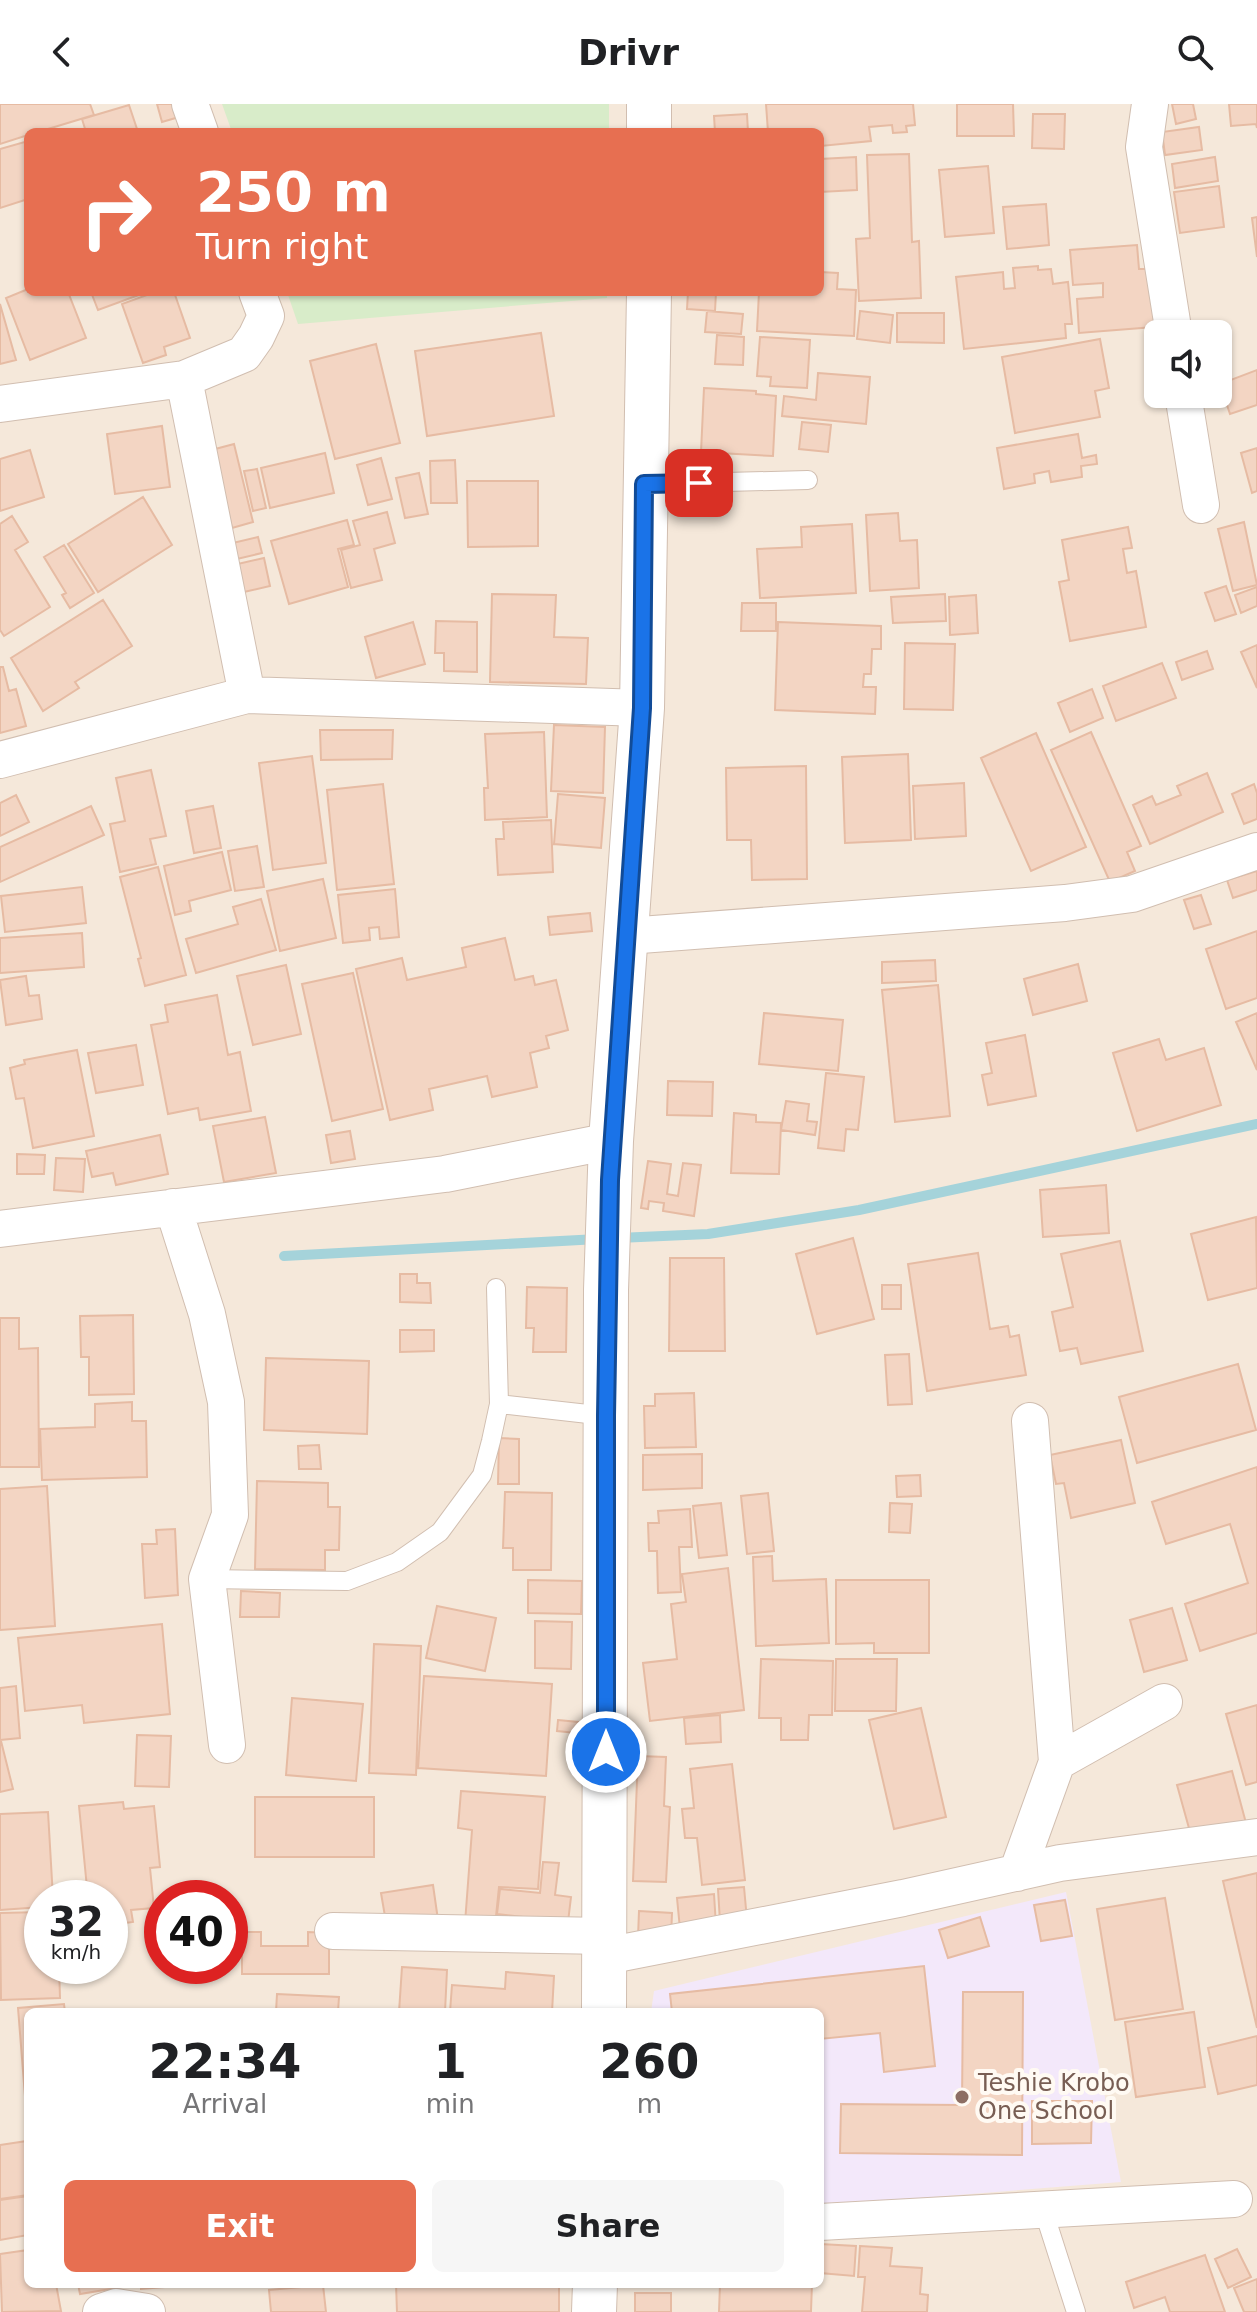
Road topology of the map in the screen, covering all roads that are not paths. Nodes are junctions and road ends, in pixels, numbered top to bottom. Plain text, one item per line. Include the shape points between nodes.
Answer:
1 (190, 104) edge
2 (649, 104) edge
3 (1150, 104) edge
4 (199, 128) edge
5 (649, 128) edge
6 (258, 296) edge
7 (649, 296) edge
8 (1172, 320) edge
9 (184, 379) junction
10 (0, 404) edge
11 (1185, 408) edge
12 (808, 480) dead end
13 (644, 484) junction
14 (1201, 505) dead end
15 (247, 695) junction
16 (642, 708) junction
17 (0, 760) edge
18 (1257, 851) edge
19 (627, 936) junction
20 (610, 1161) junction
21 (173, 1207) junction
22 (0, 1229) edge
23 (496, 1288) dead end
24 (499, 1404) junction
25 (606, 1416) junction
26 (1030, 1421) dead end
27 (207, 1579) junction
28 (1164, 1702) dead end
29 (227, 1745) dead end
30 (1057, 1762) junction
31 (1257, 1837) edge
32 (1017, 1873) junction
33 (333, 1931) dead end
34 (606, 1946) junction
35 (604, 2008) edge
36 (1234, 2199) dead end
37 (1043, 2209) junction
38 (824, 2222) edge
39 (595, 2288) edge
40 (101, 2312) edge
41 (147, 2312) edge
42 (594, 2312) edge
43 (1076, 2312) edge

1 - 4 street
2 - 5 street
3 - 8 street via 1144,147
6 - 9 street via 266,316 244,354
7 - 13 street
9 - 10 street
9 - 15 street
11 - 14 street
12 - 13 lane
13 - 16 street
15 - 16 street
15 - 17 street
16 - 19 street
18 - 19 street via 1132,894
19 - 20 street
20 - 21 street via 445,1174
20 - 25 street
21 - 22 street
21 - 27 street via 207,1314 226,1402 230,1515
23 - 24 lane
24 - 25 lane
24 - 27 lane via 482,1475 440,1532 397,1562 347,1581
25 - 34 street
26 - 30 street
27 - 29 street
28 - 30 street
30 - 32 street
31 - 32 street
32 - 34 street
33 - 34 street
34 - 35 street
36 - 37 street
37 - 38 street
37 - 43 lane
39 - 42 street
40 - 41 street via 116,2307

